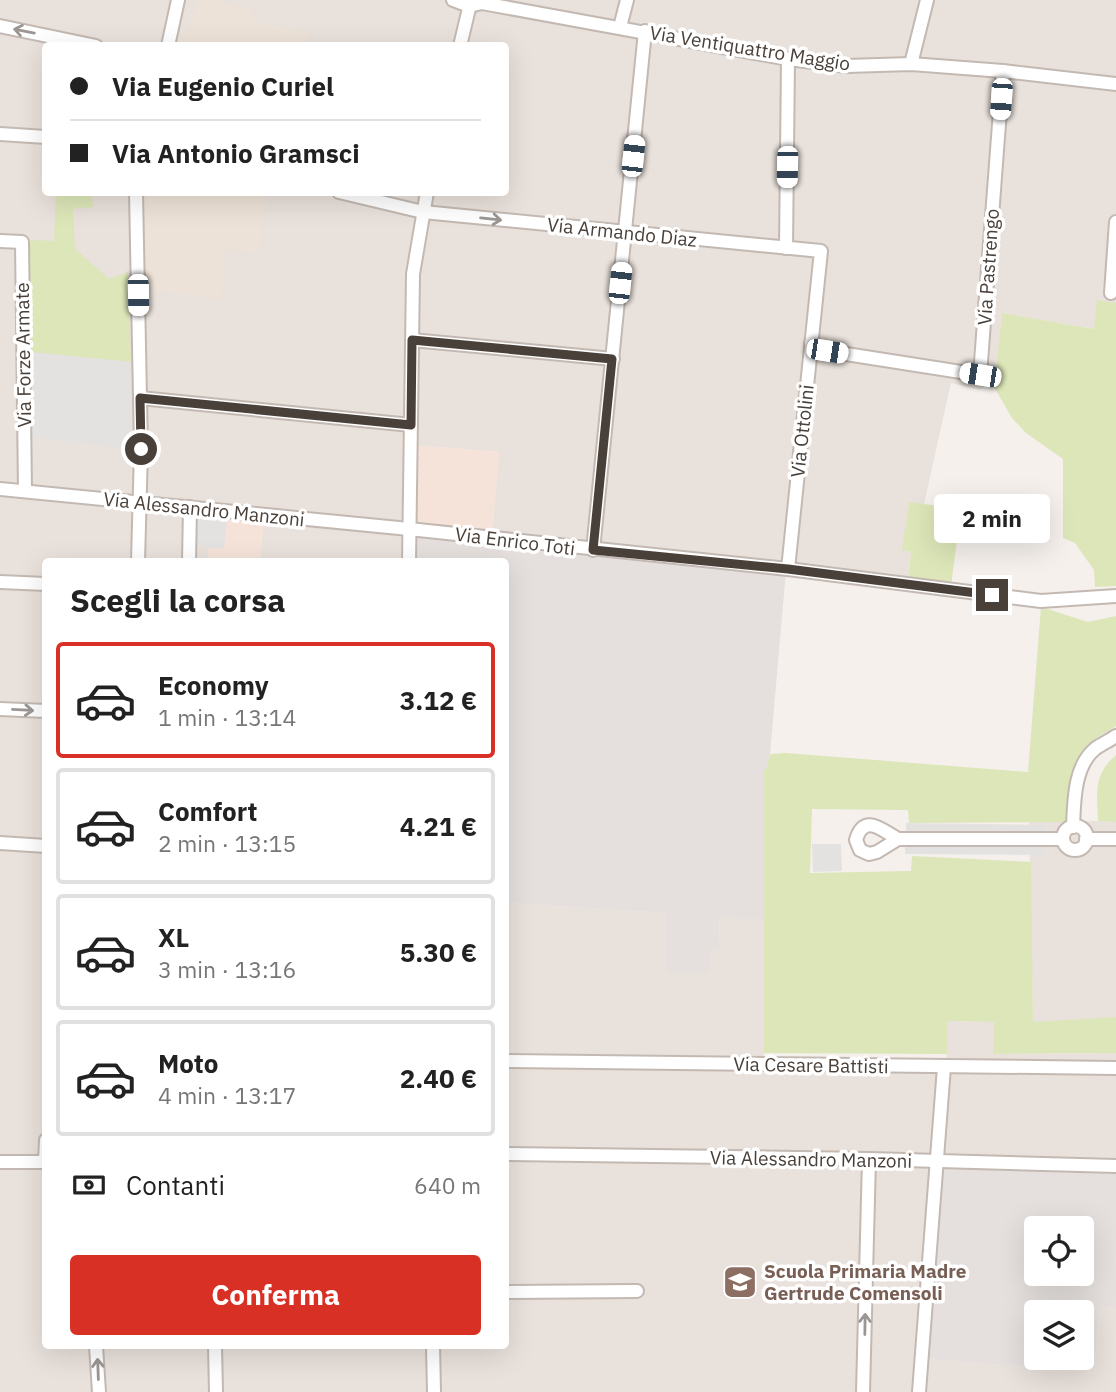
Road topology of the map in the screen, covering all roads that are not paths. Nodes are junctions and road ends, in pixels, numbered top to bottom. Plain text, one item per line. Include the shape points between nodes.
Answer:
1 (178, 0) edge
2 (453, 0) edge
3 (627, 0) edge
4 (927, 0) edge
5 (470, 3) edge
6 (0, 26) edge
7 (621, 27) junction
8 (645, 31) junction
9 (77, 42) edge
10 (169, 42) edge
11 (461, 42) edge
12 (788, 59) junction
13 (911, 64) junction
14 (1003, 71) junction
15 (1116, 84) edge
16 (0, 134) edge
17 (42, 137) edge
18 (136, 196) edge
19 (356, 196) edge
20 (427, 196) edge
21 (423, 212) junction
22 (1116, 222) edge
23 (625, 232) junction
24 (0, 241) edge
25 (786, 248) junction
26 (821, 251) joint
27 (1111, 293) dead end
28 (412, 340) junction
29 (811, 343) junction
30 (612, 359) junction
31 (140, 398) junction
32 (411, 425) junction
33 (0, 489) edge
34 (25, 491) junction
35 (140, 502) junction
36 (190, 507) junction
37 (409, 528) junction
38 (593, 550) junction
39 (138, 558) edge
40 (189, 558) edge
41 (409, 558) edge
42 (788, 569) junction
43 (0, 582) edge
44 (42, 584) edge
45 (1116, 596) edge
46 (0, 709) edge
47 (42, 711) edge
48 (1116, 736) edge
49 (1073, 827) junction
50 (898, 839) dead end
51 (1063, 839) junction
52 (1086, 839) junction
53 (1116, 839) edge
54 (0, 844) edge
55 (42, 846) edge
56 (509, 1060) edge
57 (944, 1067) junction
58 (1116, 1068) edge
59 (509, 1154) edge
60 (869, 1159) junction
61 (0, 1161) edge
62 (936, 1161) junction
63 (42, 1162) edge
64 (1116, 1167) edge
65 (637, 1291) dead end
66 (509, 1292) edge
67 (96, 1349) edge
68 (215, 1349) edge
69 (433, 1349) edge
70 (99, 1392) edge
71 (216, 1392) edge
72 (434, 1392) edge
73 (863, 1392) edge
74 (919, 1392) edge

1 - 10 street
2 - 5 street, Via Ventiquattro Maggio
3 - 7 street
4 - 13 street
5 - 7 street, Via Ventiquattro Maggio
5 - 11 street
9 -> 6 street
7 - 8 street, Via Ventiquattro Maggio
8 - 12 street, Via Ventiquattro Maggio
8 - 23 street
12 - 13 street, Via Ventiquattro Maggio via 847,66
12 - 25 street
13 - 14 street, Via Ventiquattro Maggio
14 - 15 street, Via Ventiquattro Maggio
14 - 29 street, Via Pastrengo via 980,375 827,351
16 - 17 street
18 - 31 street
19 - 21 street, Via Armando Diaz
20 - 21 street
21 -> 23 street, Via Armando Diaz
21 - 28 street via 414,274
22 - 27 street
23 - 25 street, Via Armando Diaz
23 - 30 street
24 - 34 street, Via Forze Armate via 22,242
25 - 26 street, Via Armando Diaz
26 - 29 street, Via Ottolini
28 - 30 street
28 - 32 street
29 - 42 street, Via Ottolini
30 - 38 street
31 - 32 street
31 - 35 street
32 - 37 street
33 - 34 street, Via Alessandro Manzoni
34 - 35 street, Via Alessandro Manzoni
35 - 36 street, Via Alessandro Manzoni
35 - 39 street
36 - 37 street, Via Alessandro Manzoni
36 - 40 street
37 - 38 street, Via Enrico Toti
37 - 41 street
38 - 42 street, Via Enrico Toti
42 - 45 street, Via Enrico Toti via 1041,601
43 - 44 street
46 -> 47 street
48 - 49 street via 1086,760 1075,789
49 - 51 street
49 - 52 street via 1084,832
50 - 51 street
51 - 52 street via 1074,850 1081,849
52 - 53 street
54 - 55 street
56 - 57 street, Via Cesare Battisti
57 - 58 street, Via Cesare Battisti
57 - 62 street
59 - 60 street, Via Alessandro Manzoni
60 - 62 street, Via Alessandro Manzoni
73 -> 60 street
61 - 63 street
62 - 64 street, Via Alessandro Manzoni
62 - 74 street
65 - 66 street
70 -> 67 street
68 - 71 street
69 - 72 street

